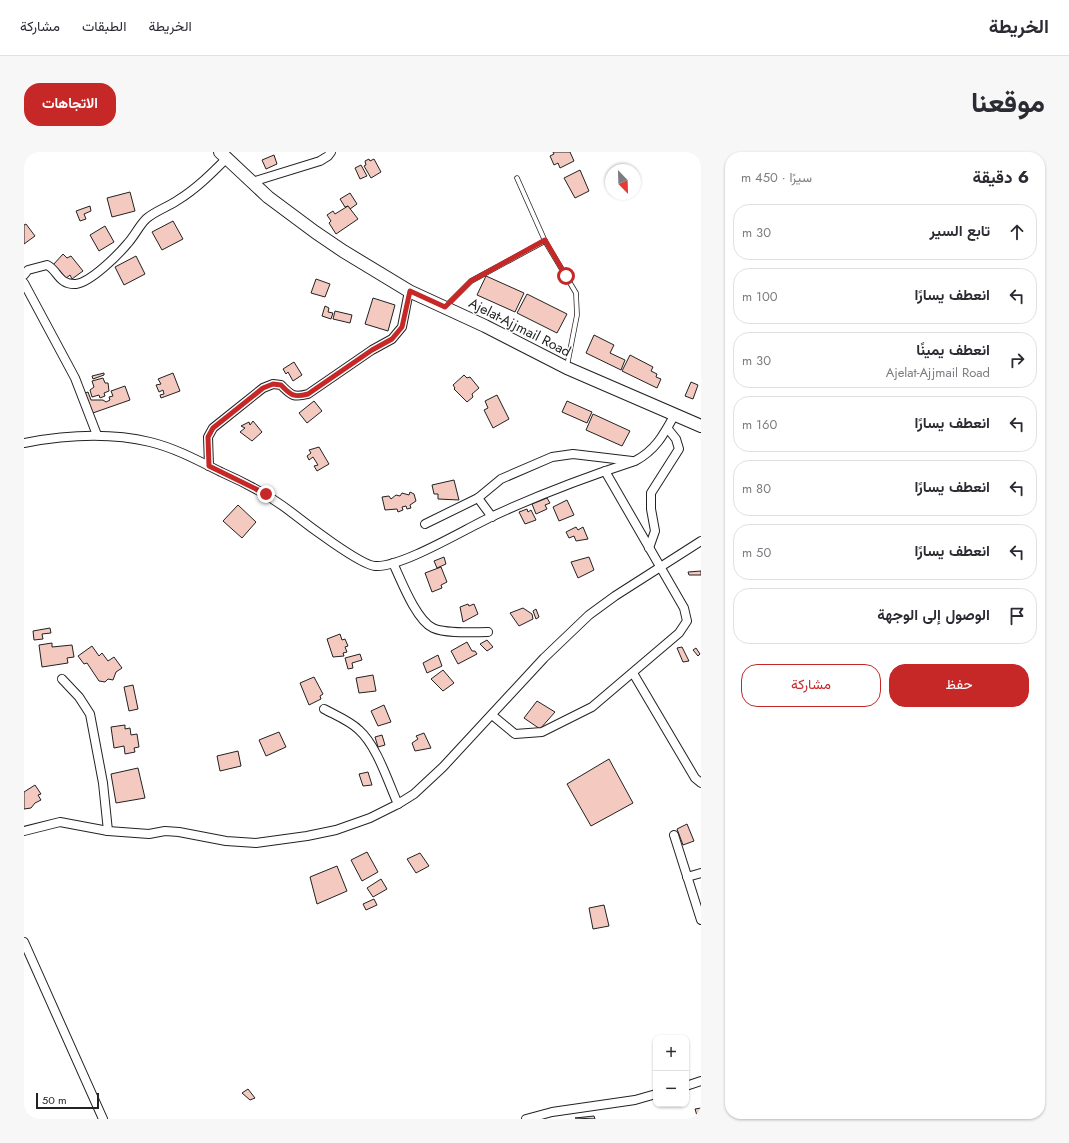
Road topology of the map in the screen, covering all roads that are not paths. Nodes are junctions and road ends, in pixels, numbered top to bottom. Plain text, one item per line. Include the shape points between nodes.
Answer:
1 (331, 152) edge
2 (223, 155) edge
3 (517, 178) dead end
4 (252, 182) junction
5 (545, 240) junction
6 (24, 275) edge
7 (24, 283) edge
8 (410, 291) junction
9 (445, 307) junction
10 (567, 368) junction
11 (675, 414) junction
12 (701, 426) edge
13 (668, 428) junction
14 (97, 435) junction
15 (24, 443) edge
16 (635, 461) junction
17 (209, 466) junction
18 (605, 471) junction
19 (478, 498) junction
20 (492, 517) junction
21 (425, 524) dead end
22 (701, 542) edge
23 (649, 548) junction
24 (393, 563) junction
25 (660, 567) junction
26 (488, 632) dead end
27 (633, 673) junction
28 (62, 679) dead end
29 (324, 709) dead end
30 (492, 715) junction
31 (701, 783) edge
32 (398, 804) junction
33 (24, 831) edge
34 (108, 832) junction
35 (674, 835) dead end
36 (701, 873) edge
37 (687, 877) junction
38 (701, 920) edge
39 (24, 942) edge
40 (701, 1081) edge
41 (689, 1085) edge
42 (653, 1095) edge
43 (102, 1119) edge
44 (526, 1119) edge

1 - 4 street via 320,161
2 - 4 main road, Ajelat-Ajjmail Road
2 - 6 street via 204,181 179,200 148,217 118,254 82,282 67,283 46,265 28,270
3 - 5 lane
4 - 8 main road, Ajelat-Ajjmail Road via 268,197 343,252
5 - 9 lane via 471,281
5 - 10 lane via 576,293 577,315
7 - 14 street via 75,378
8 - 9 main road, Ajelat-Ajjmail Road
8 - 17 street via 402,327 392,339 308,394 297,397 281,385 273,384 263,388 213,428 208,437
9 - 10 main road, Ajelat-Ajjmail Road
10 - 11 main road, Ajelat-Ajjmail Road
11 - 12 main road, Ajelat-Ajjmail Road
11 - 13 street
13 - 16 street via 652,450
13 - 23 street via 679,449 651,493 655,532
14 - 15 street
14 - 17 street via 152,442
16 - 18 street
16 - 19 street via 573,454 552,457 501,479
17 - 24 street via 266,494 316,531 369,565
18 - 20 street
18 - 23 street
19 - 20 street
19 - 21 street
20 - 24 street
22 - 25 street
23 - 25 street
24 - 26 street via 416,609 433,628 445,631
25 - 27 street via 684,608 687,621 679,633
25 - 30 street via 615,596 568,634
27 - 30 street via 592,707 542,732 515,734
27 - 31 street via 695,778
28 - 34 street via 79,697 90,714 103,783
29 - 32 street via 365,736
30 - 32 street via 443,767 414,794
32 - 34 street via 370,818 336,830 256,843 226,841 179,832
33 - 34 street via 60,822
35 - 37 street
36 - 37 street
37 - 38 street
39 - 43 street
40 - 41 street
42 - 44 street via 635,1100 552,1112

